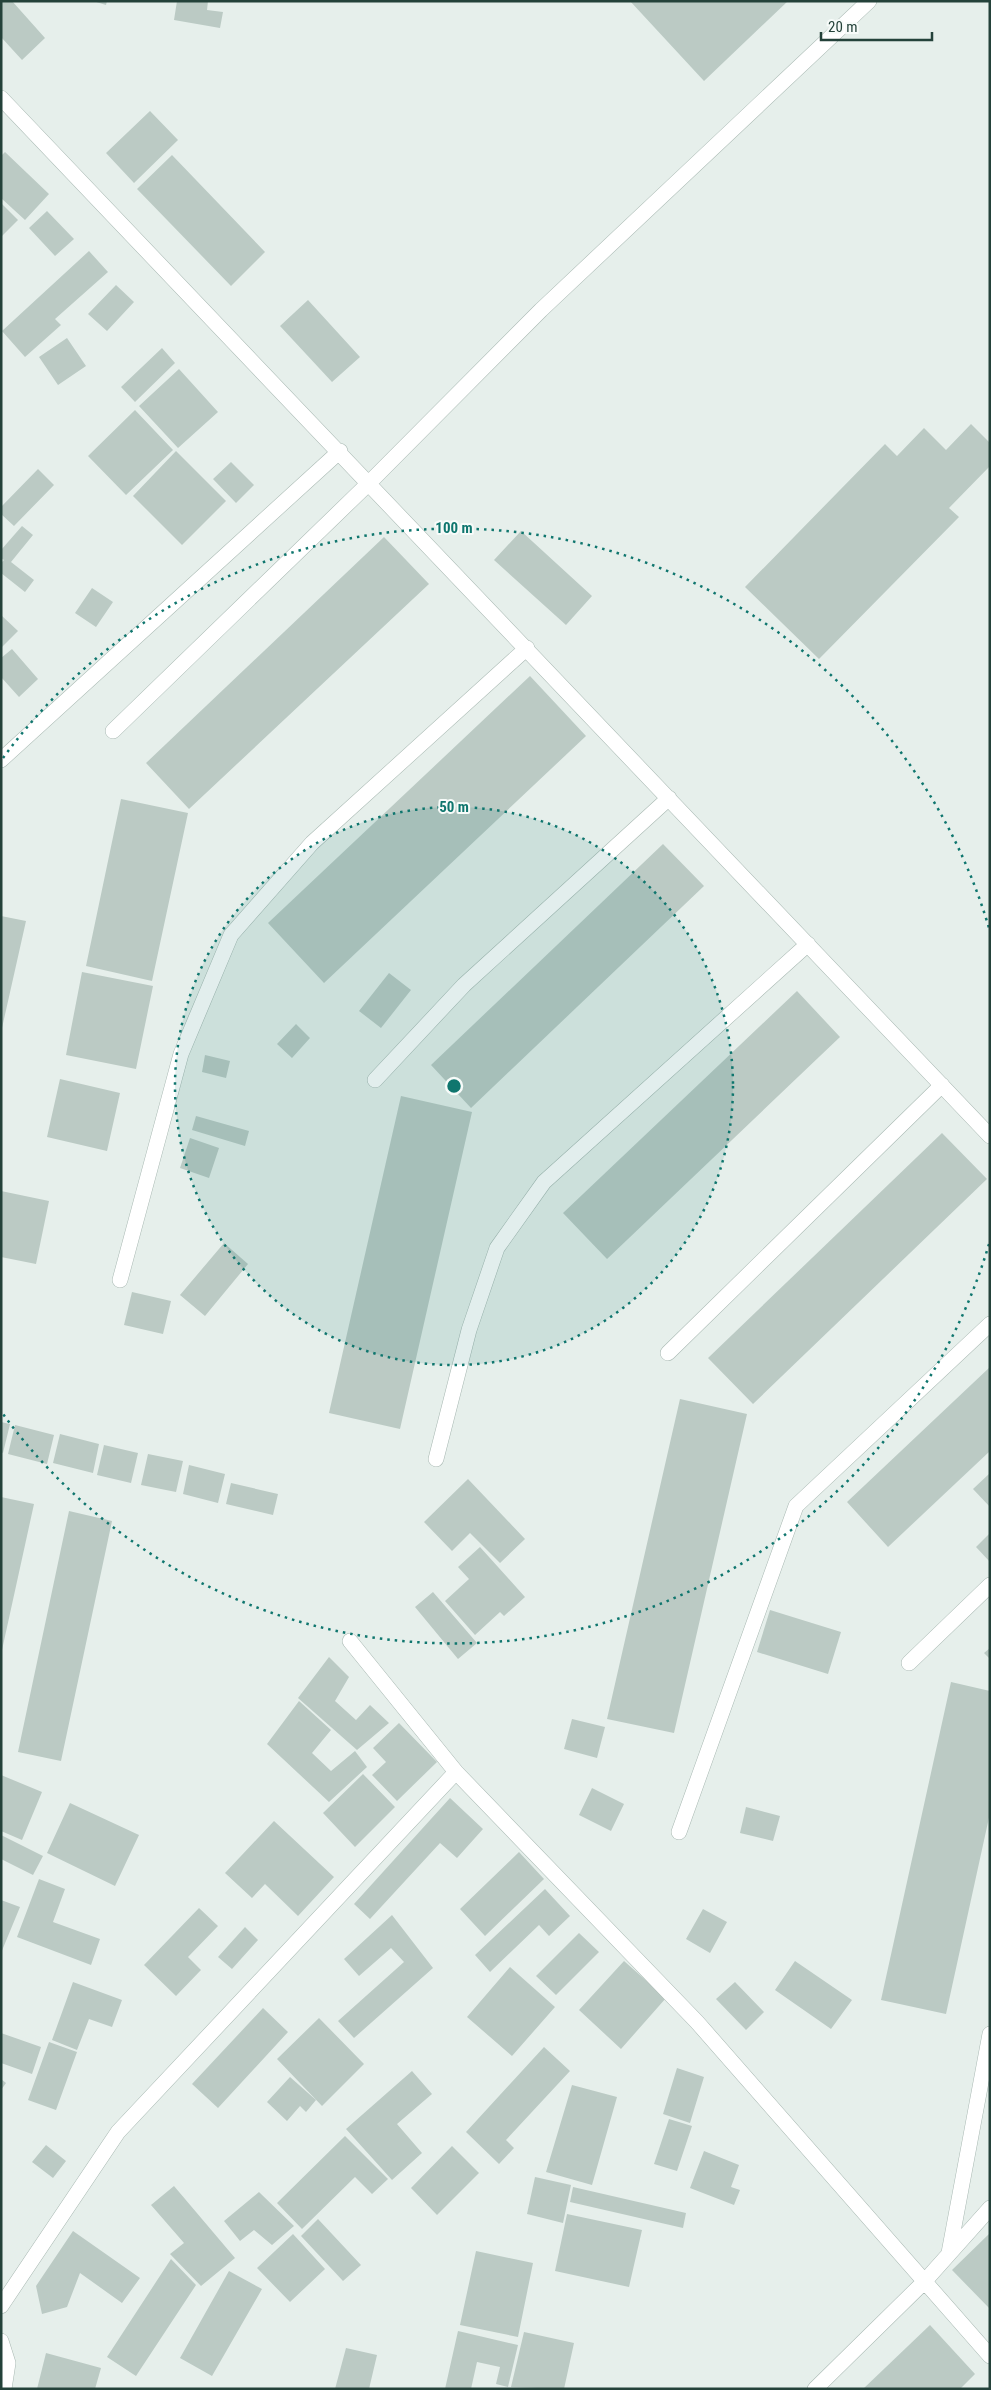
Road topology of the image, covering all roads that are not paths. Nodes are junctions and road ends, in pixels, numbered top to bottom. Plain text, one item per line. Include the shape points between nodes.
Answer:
1 (869, 1) edge
2 (1, 98) edge
3 (340, 451) junction
4 (369, 483) junction
5 (527, 648) junction
6 (113, 731) dead end
7 (1, 760) edge
8 (669, 798) junction
9 (808, 944) junction
10 (375, 1080) dead end
11 (942, 1085) junction
12 (990, 1136) edge
13 (120, 1280) dead end
14 (990, 1324) edge
15 (668, 1352) dead end
16 (436, 1459) dead end
17 (990, 1585) edge
18 (350, 1641) dead end
19 (909, 1663) dead end
20 (456, 1772) junction
21 (679, 1832) dead end
22 (990, 2034) edge
23 (990, 2208) edge
24 (948, 2254) junction
25 (924, 2282) junction
26 (1, 2306) edge
27 (1, 2341) edge
28 (990, 2356) edge
29 (4, 2389) edge
30 (814, 2389) edge

1 - 4 street via 541,310
2 - 3 street
3 - 4 street
3 - 7 street
4 - 5 street
4 - 6 street
5 - 8 street
5 - 13 street via 312,843 231,936 181,1054
8 - 9 street
8 - 10 street via 464,985
9 - 11 street
9 - 16 street via 544,1182 498,1248 469,1330
11 - 12 street
11 - 15 street
14 - 21 street via 796,1506
17 - 19 street
18 - 20 street
20 - 25 street via 697,2022
20 - 26 street via 118,2132
22 - 24 street
23 - 24 street
24 - 25 street
25 - 28 street
25 - 30 street
27 - 29 street via 8,2364

